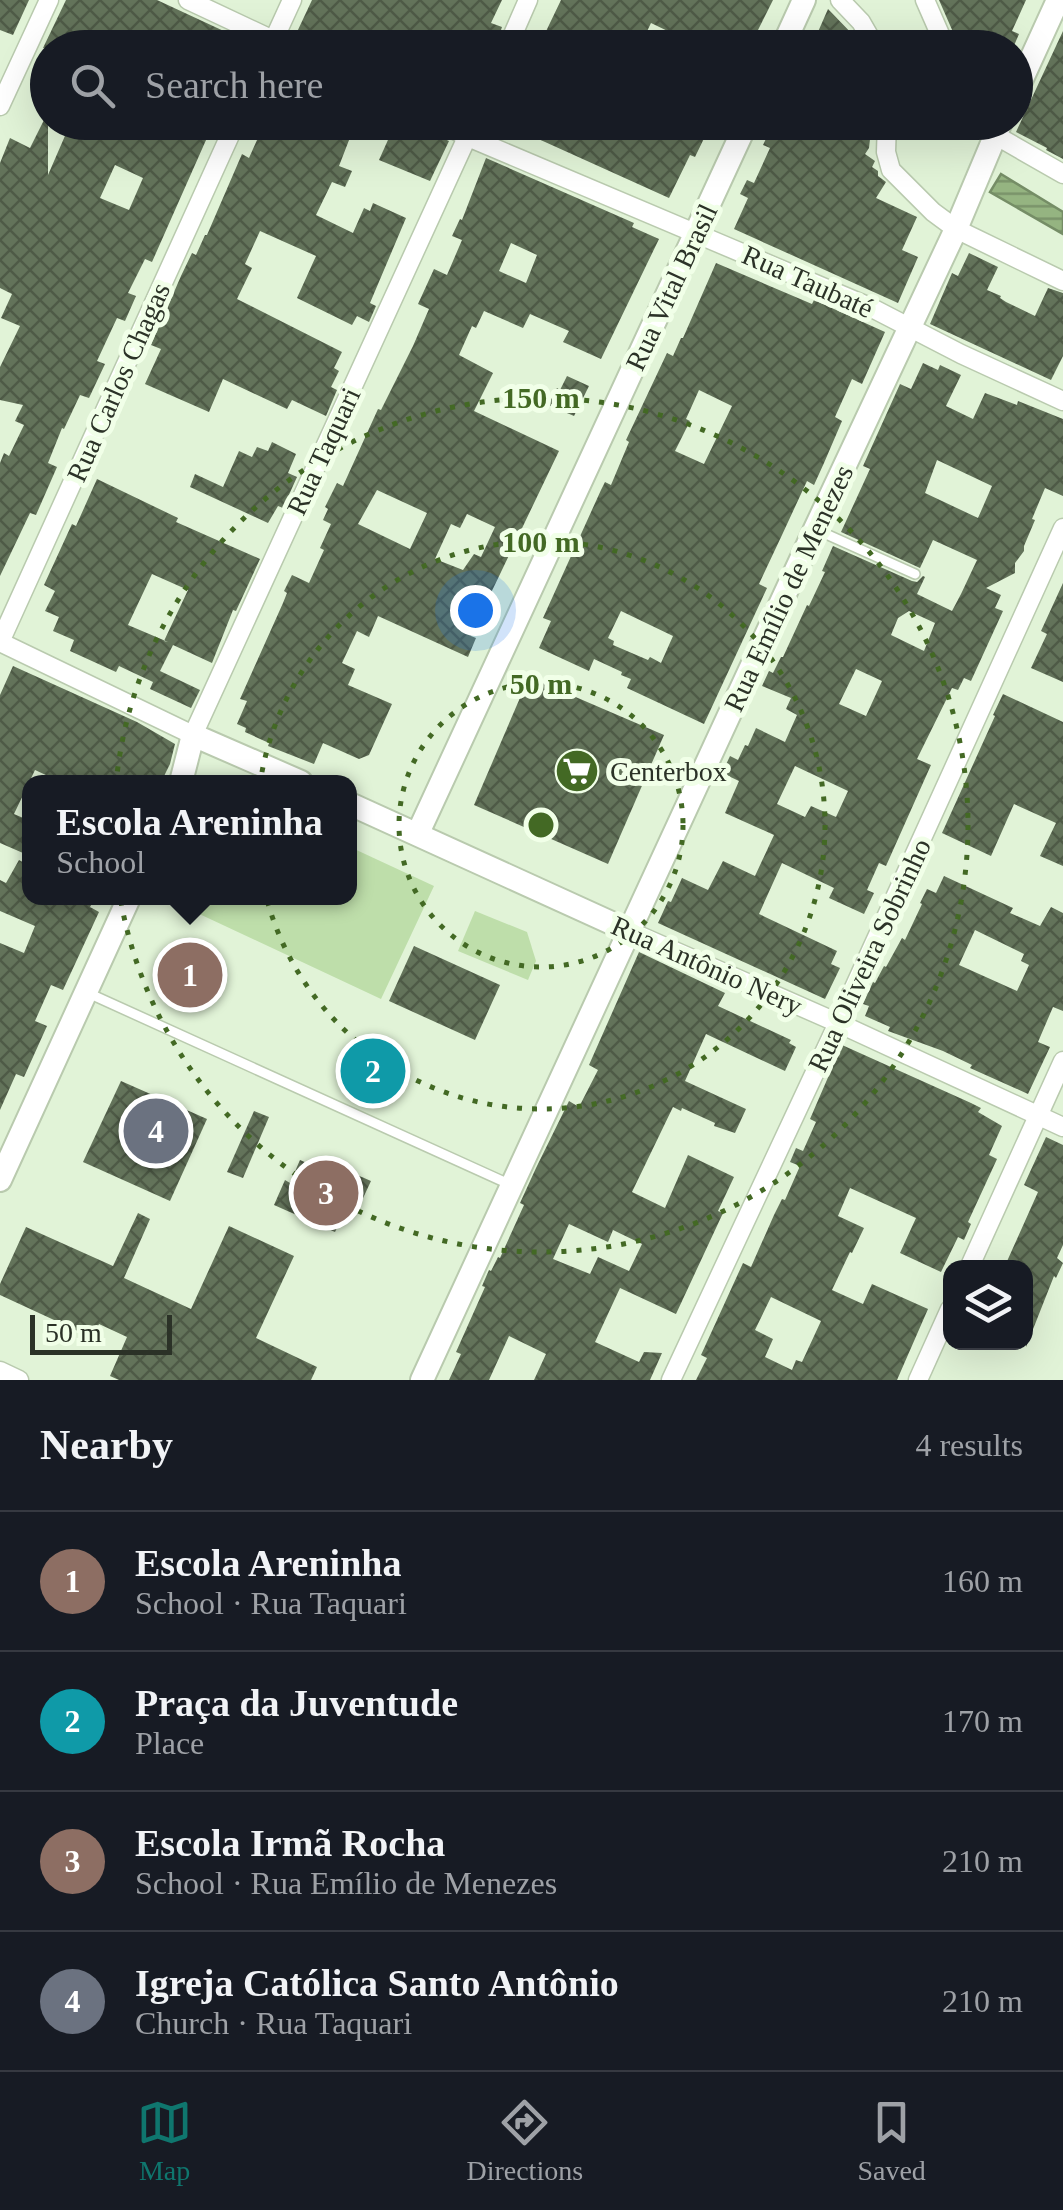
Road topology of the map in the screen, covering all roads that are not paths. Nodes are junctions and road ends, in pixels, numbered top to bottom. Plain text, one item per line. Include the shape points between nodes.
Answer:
1 (49, 0) edge
2 (188, 0) edge
3 (292, 0) edge
4 (528, 0) edge
5 (804, 0) edge
6 (840, 0) edge
7 (924, 0) edge
8 (1058, 0) edge
9 (35, 30) edge
10 (248, 30) edge
11 (283, 30) edge
12 (515, 30) edge
13 (790, 30) edge
14 (866, 30) edge
15 (938, 30) edge
16 (30, 41) edge
17 (1033, 55) edge
18 (0, 106) edge
19 (228, 140) edge
20 (466, 140) edge
21 (493, 140) edge
22 (739, 140) edge
23 (886, 140) edge
24 (989, 140) edge
25 (1013, 140) edge
26 (1063, 174) edge
27 (956, 229) junction
28 (696, 232) junction
29 (1063, 281) edge
30 (909, 328) junction
31 (1063, 401) edge
32 (1063, 528) edge
33 (814, 529) junction
34 (915, 574) dead end
35 (0, 642) edge
36 (193, 735) junction
37 (183, 775) edge
38 (286, 775) edge
39 (357, 807) edge
40 (418, 833) junction
41 (126, 905) edge
42 (629, 931) junction
43 (86, 992) junction
44 (838, 1023) junction
45 (1063, 1062) edge
46 (1038, 1116) junction
47 (1063, 1127) edge
48 (0, 1180) edge
49 (512, 1185) junction
50 (973, 1260) edge
51 (943, 1325) edge
52 (0, 1372) edge
53 (19, 1380) edge
54 (422, 1380) edge
55 (672, 1380) edge
56 (918, 1380) edge

1 - 9 street
2 - 10 street
3 - 11 street
4 - 12 street
5 - 13 street
6 - 14 street
7 - 15 street
8 - 17 street
16 - 18 street
19 - 35 street, Rua Carlos Chagas
20 - 36 street, Rua Taquari
21 - 28 street, Rua Taubaté
22 - 28 street, Rua Vital Brasil
23 - 27 street via 891,170
24 - 27 street, Rua Emílio de Menezes
25 - 26 street
27 - 29 street
27 - 30 street, Rua Emílio de Menezes
28 - 30 street, Rua Taubaté
28 - 40 street, Rua Vital Brasil
30 - 31 street, Rua Taubaté
30 - 33 street, Rua Emílio de Menezes
32 - 44 street, Rua Oliveira Sobrinho
33 - 34 lane
33 - 42 street, Rua Emílio de Menezes
35 - 36 street
36 - 37 street, Rua Taquari
36 - 38 street
39 - 40 street, Rua Antônio Nery
40 - 42 street, Rua Antônio Nery
41 - 43 street
42 - 44 street, Rua Antônio Nery
42 - 49 street, Rua Emílio de Menezes
43 - 48 street
43 - 49 lane
44 - 46 street, Rua Antônio Nery
44 - 55 street, Rua Oliveira Sobrinho
45 - 46 street
46 - 47 street, Rua Antônio Nery
46 - 50 street
49 - 54 street, Rua Emílio de Menezes
51 - 56 street
52 - 53 street

